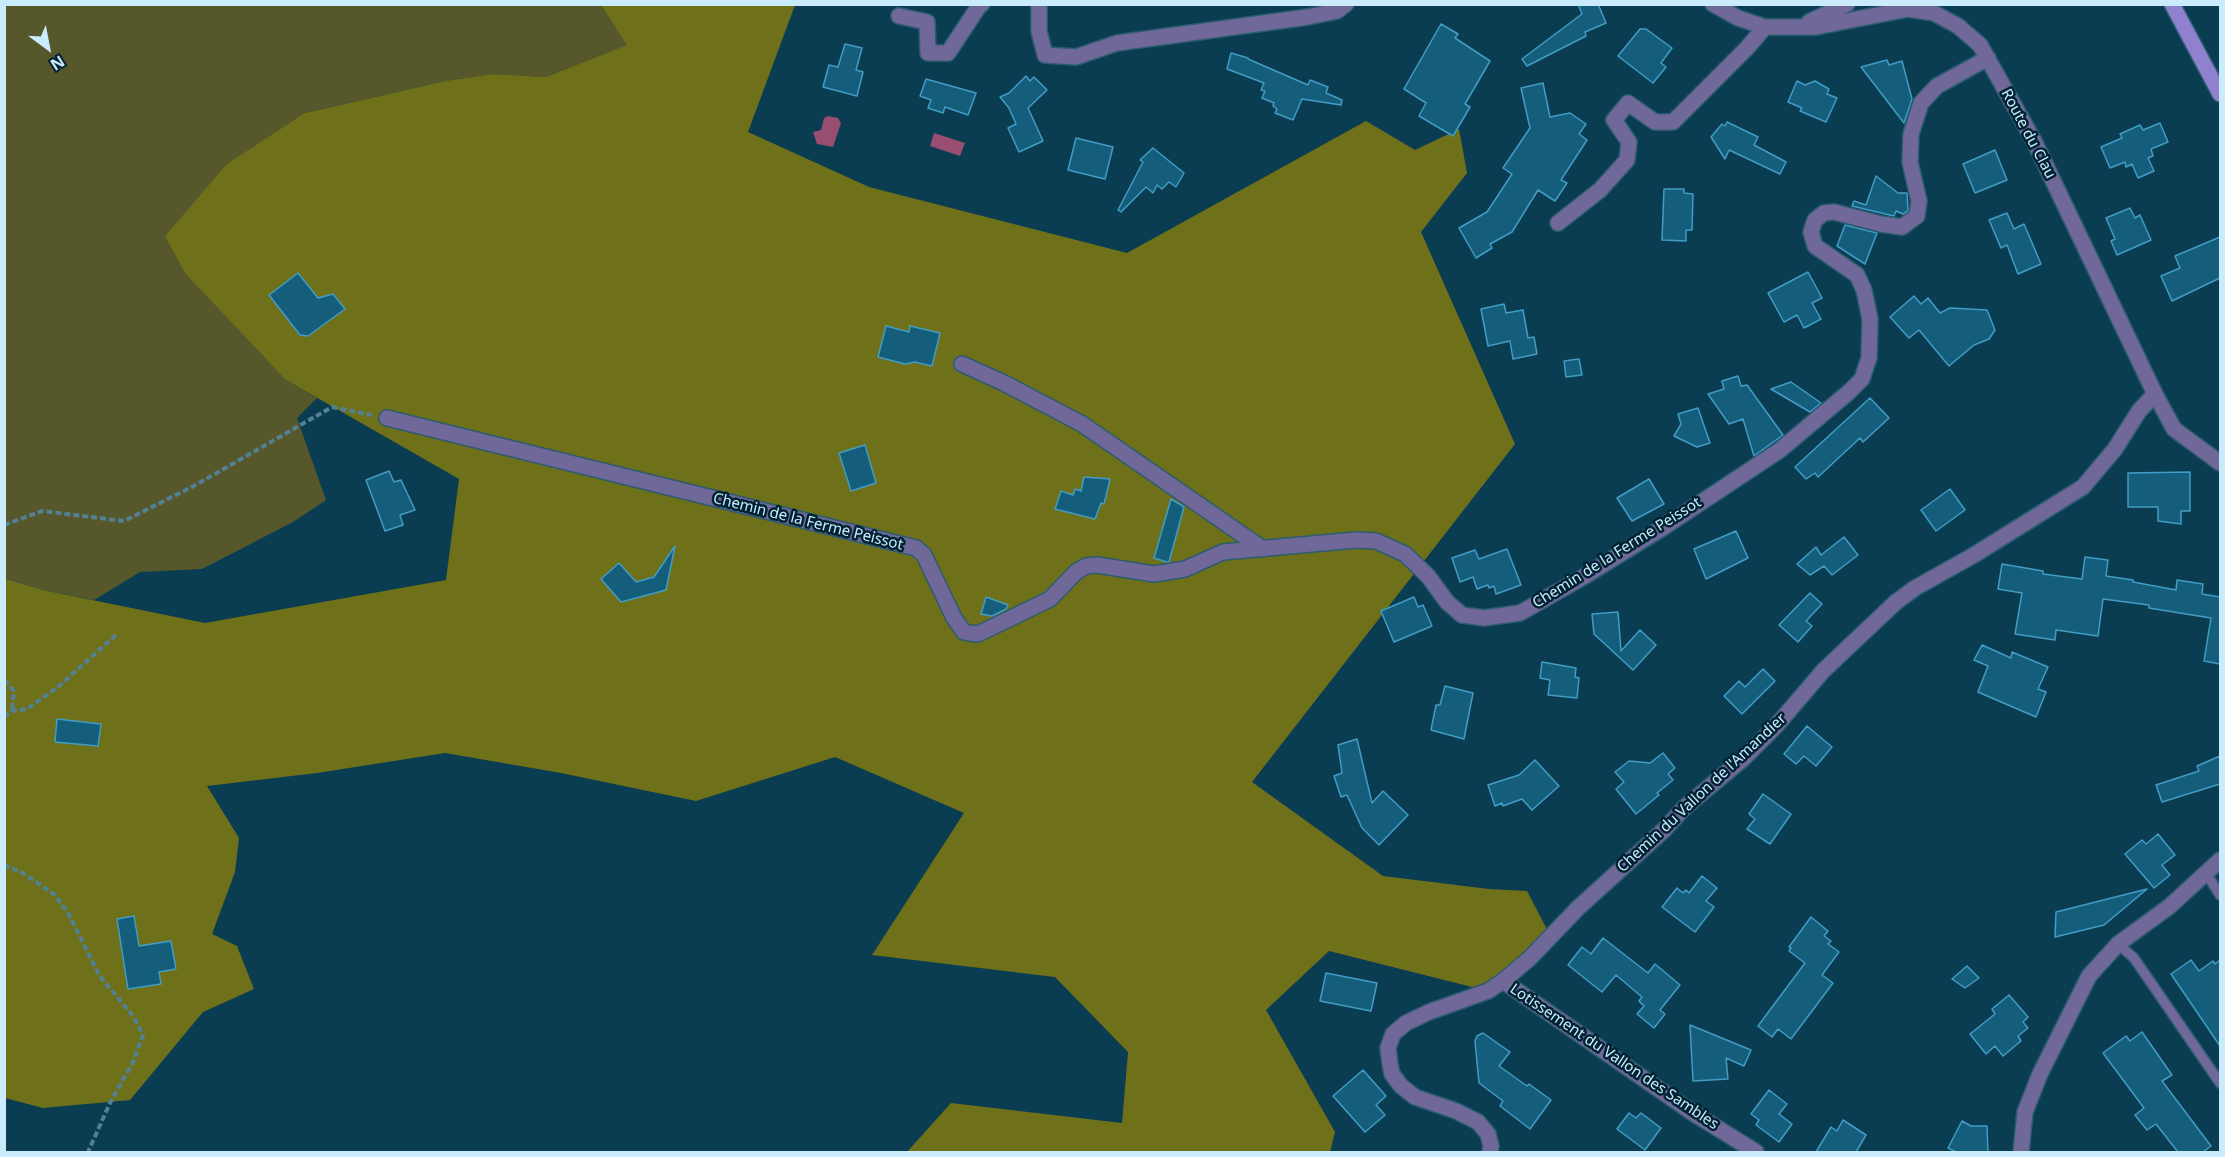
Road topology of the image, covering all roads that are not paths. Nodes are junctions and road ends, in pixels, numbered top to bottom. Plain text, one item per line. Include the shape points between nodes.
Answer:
1 (982, 4) edge
2 (1039, 4) edge
3 (1346, 4) edge
4 (1713, 4) edge
5 (1847, 4) edge
6 (2172, 4) edge
7 (899, 16) dead end
8 (1798, 26) junction
9 (1765, 27) junction
10 (1988, 58) junction
11 (2220, 94) edge
12 (1558, 223) dead end
13 (962, 364) dead end
14 (2155, 393) junction
15 (387, 418) road end
16 (2220, 463) edge
17 (1263, 549) junction
18 (2220, 860) edge
19 (2206, 873) junction
20 (2220, 895) edge
21 (2118, 944) junction
22 (1503, 981) junction
23 (2220, 1083) edge
24 (1494, 1150) edge
25 (1756, 1152) edge
26 (2021, 1152) edge

1 - 7 street via 948,53 928,53 927,22
2 - 3 street via 1045,55 1076,57 1117,43 1308,17 1337,11
4 - 9 street, Route du Clau
5 - 8 street
6 - 11 main road
8 - 9 street, Route du Clau
8 - 10 street, Route du Clau via 1816,27 1908,9 1934,13 1959,26
9 - 12 street via 1673,122 1655,122 1628,103 1614,120 1629,142 1627,160 1600,190
10 - 14 street, Route du Clau via 2035,144
10 - 17 street, Chemin de la Ferme Peissot via 1937,86 1921,103 1911,134 1911,162 1919,201 1917,216 1902,227 1834,212 1815,220 1811,232 1815,246 1857,275 1864,290 1870,320 1869,358 1862,379 1780,450 1585,576 1520,613 1484,618 1462,615 1405,554 1376,541
13 - 17 street via 1082,424
14 - 16 street, Route du Clau via 2174,429
14 - 22 street, Chemin du Vallon de l'Amandier via 2083,488 1896,602 1823,671 1752,750 1684,808
15 - 17 street, Chemin de la Ferme Peissot via 916,548 924,555 954,618 969,633 978,634 1050,599 1086,566 1154,574 1185,569 1223,552
18 - 19 street
19 - 20 lane
19 - 21 street via 2170,906
21 - 23 lane via 2134,958
21 - 26 street via 2089,976 2040,1074 2025,1112
22 - 24 street, Chemin du Vallon de l'Amandier via 1488,991 1406,1023 1393,1034 1388,1048 1392,1074 1401,1086 1415,1097 1478,1122
22 - 25 street, Lotissement du Vallon des Sambles

